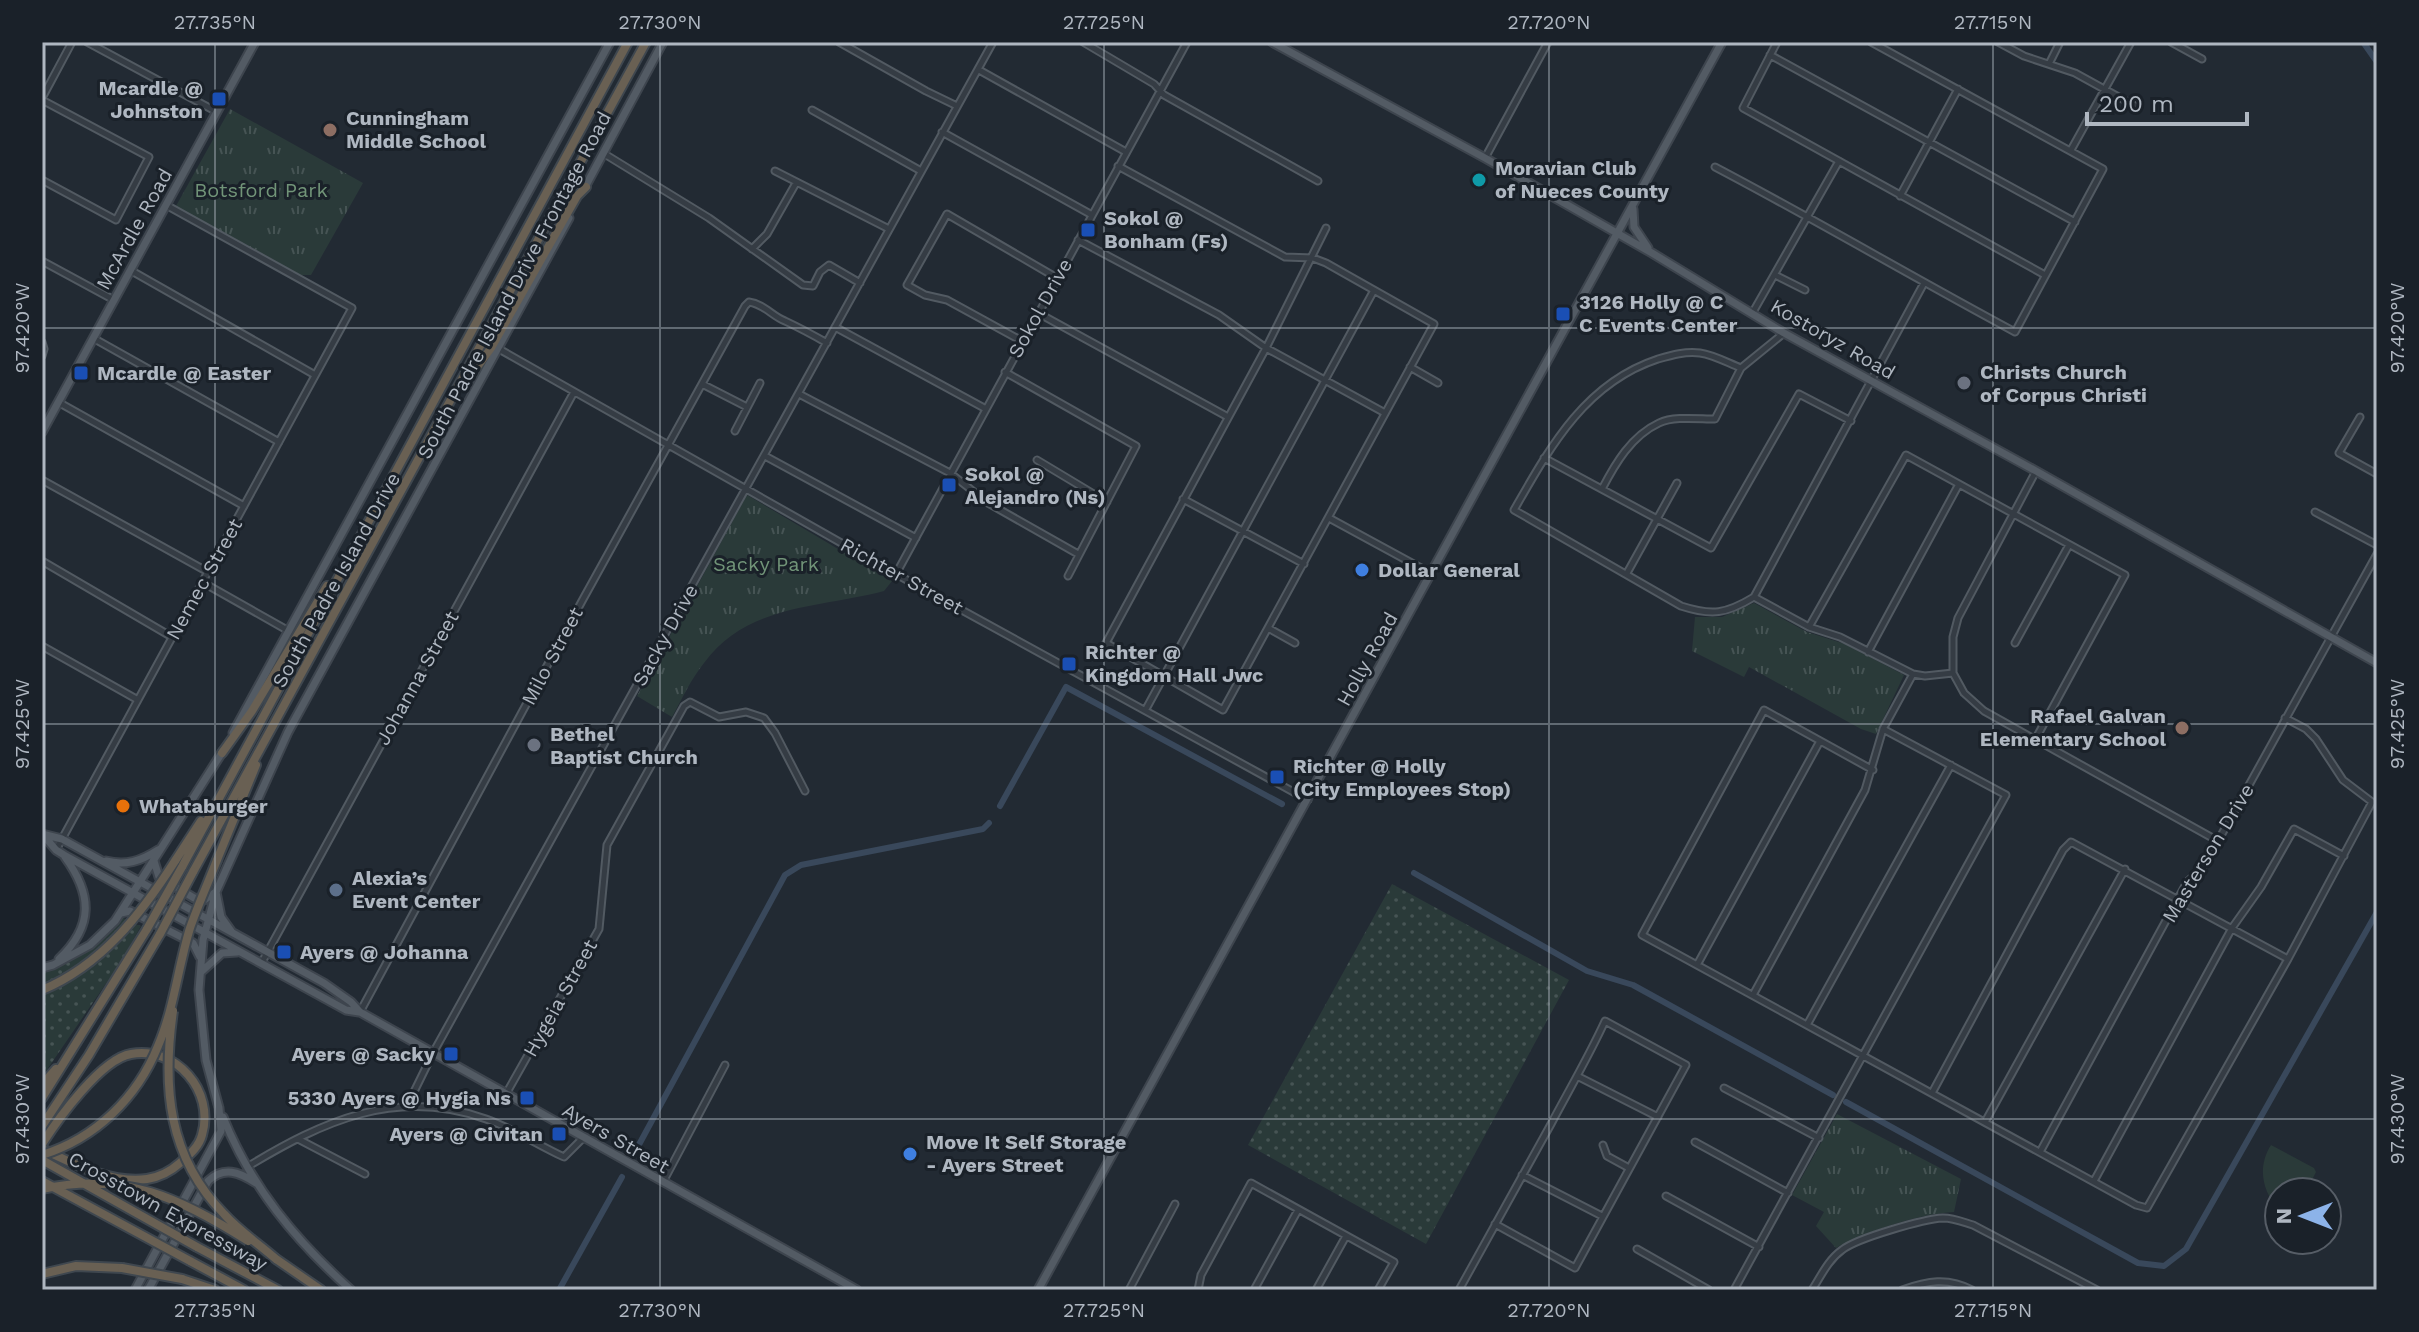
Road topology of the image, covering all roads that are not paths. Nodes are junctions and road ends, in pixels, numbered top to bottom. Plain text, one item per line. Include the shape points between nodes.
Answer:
1 (72, 42) edge
2 (87, 42) edge
3 (255, 42) edge
4 (610, 42) edge
5 (622, 42) edge
6 (628, 42) edge
7 (646, 42) edge
8 (663, 42) edge
9 (839, 42) edge
10 (993, 42) edge
11 (1083, 42) edge
12 (1187, 42) edge
13 (1272, 42) edge
14 (1548, 42) edge
15 (1722, 42) edge
16 (1777, 42) edge
17 (1871, 42) edge
18 (1998, 42) edge
19 (2060, 42) edge
20 (2131, 42) edge
21 (2171, 42) edge
22 (1770, 55) junction
23 (2202, 59) dead end
24 (2049, 64) junction
25 (979, 70) junction
26 (1958, 89) junction
27 (1160, 90) junction
28 (2105, 90) junction
29 (42, 99) edge
30 (957, 106) junction
31 (2135, 106) dead end
32 (812, 110) dead end
33 (217, 112) junction
34 (580, 130) junction
35 (942, 132) junction
36 (1930, 144) junction
37 (2071, 150) junction
38 (1126, 152) junction
39 (603, 153) junction
40 (1485, 158) junction
41 (1839, 161) junction
42 (1118, 166) junction
43 (1715, 167) dead end
44 (775, 171) dead end
45 (921, 171) junction
46 (42, 180) edge
47 (1318, 181) dead end
48 (796, 183) junction
49 (586, 187) junction
50 (1900, 196) junction
51 (166, 205) junction
52 (1633, 206) junction
53 (1092, 215) junction
54 (1808, 216) junction
55 (2075, 222) junction
56 (1326, 228) dead end
57 (889, 229) junction
58 (1618, 233) junction
59 (1078, 240) junction
60 (752, 249) junction
61 (1652, 253) junction
62 (1313, 258) junction
63 (42, 261) edge
64 (130, 270) junction
65 (1775, 275) junction
66 (2045, 275) junction
67 (1057, 278) junction
68 (860, 283) junction
69 (1924, 283) junction
70 (1805, 290) dead end
71 (1373, 292) junction
72 (114, 300) junction
73 (1753, 312) junction
74 (1038, 313) junction
75 (835, 327) junction
76 (1784, 333) junction
77 (93, 338) junction
78 (1022, 341) junction
79 (42, 342) edge
80 (827, 343) junction
81 (1266, 348) junction
82 (499, 349) junction
83 (42, 356) edge
84 (1410, 367) junction
85 (1741, 368) junction
86 (1005, 372) junction
87 (315, 375) junction
88 (1325, 379) junction
89 (1871, 379) junction
90 (760, 383) dead end
91 (1438, 383) dead end
92 (702, 384) junction
93 (458, 391) junction
94 (574, 392) junction
95 (799, 394) junction
96 (58, 402) junction
97 (747, 407) junction
98 (986, 409) junction
99 (1385, 413) junction
100 (1228, 417) junction
101 (2360, 417) dead end
102 (1851, 421) junction
103 (735, 431) dead end
104 (42, 432) edge
105 (279, 442) junction
106 (668, 446) junction
107 (765, 456) junction
108 (1544, 458) junction
109 (1037, 460) dead end
110 (2036, 471) junction
111 (950, 473) junction
112 (2377, 474) edge
113 (42, 480) edge
114 (1677, 483) dead end
115 (1959, 484) junction
116 (747, 489) junction
117 (1602, 489) junction
118 (1183, 499) junction
119 (1107, 502) junction
120 (244, 506) junction
121 (2315, 512) dead end
122 (2014, 514) junction
123 (1329, 518) junction
124 (1657, 519) junction
125 (368, 521) junction
126 (1244, 529) junction
127 (916, 538) junction
128 (2069, 545) junction
129 (2377, 545) edge
130 (1078, 554) junction
131 (2377, 554) edge
132 (42, 561) edge
133 (1304, 564) junction
134 (208, 572) junction
135 (1627, 573) junction
136 (896, 574) junction
137 (1432, 574) junction
138 (1068, 576) dead end
139 (202, 582) junction
140 (1754, 597) junction
141 (1809, 627) junction
142 (1268, 628) junction
143 (287, 630) junction
144 (172, 637) junction
145 (2330, 638) junction
146 (1295, 643) dead end
147 (2015, 643) dead end
148 (42, 646) edge
149 (1868, 652) junction
150 (2377, 663) edge
151 (1953, 673) junction
152 (1913, 674) junction
153 (1164, 677) junction
154 (138, 700) junction
155 (1146, 709) junction
156 (2285, 718) junction
157 (1883, 729) junction
158 (2035, 740) junction
159 (1820, 741) junction
160 (222, 753) junction
161 (258, 756) junction
162 (1951, 765) junction
163 (1873, 770) junction
164 (805, 791) dead end
165 (1308, 800) junction
166 (42, 834) edge
167 (62, 839) junction
168 (2218, 841) junction
169 (160, 849) junction
170 (56, 850) junction
171 (64, 855) junction
172 (2344, 856) junction
173 (97, 859) junction
174 (154, 861) junction
175 (178, 864) junction
176 (2125, 869) junction
177 (140, 882) junction
178 (216, 892) junction
179 (133, 894) junction
180 (2179, 899) junction
181 (120, 914) junction
182 (208, 919) junction
183 (2232, 928) junction
184 (204, 933) junction
185 (233, 933) junction
186 (267, 952) junction
187 (241, 953) junction
188 (200, 959) junction
189 (2288, 959) junction
190 (261, 964) junction
191 (53, 965) junction
192 (1697, 965) junction
193 (42, 968) edge
194 (180, 968) junction
195 (300, 970) junction
196 (199, 974) junction
197 (301, 985) junction
198 (42, 990) edge
199 (1753, 995) junction
200 (360, 1012) junction
201 (1807, 1025) junction
202 (77, 1044) junction
203 (433, 1053) junction
204 (1863, 1055) junction
205 (725, 1065) dead end
206 (1577, 1076) junction
207 (42, 1085) edge
208 (1724, 1088) dead end
209 (1932, 1093) junction
210 (506, 1094) junction
211 (42, 1098) edge
212 (408, 1104) junction
213 (219, 1108) junction
214 (1658, 1117) junction
215 (1985, 1122) junction
216 (42, 1126) edge
217 (584, 1137) junction
218 (1819, 1138) junction
219 (298, 1139) junction
220 (1695, 1142) dead end
221 (1603, 1145) dead end
222 (42, 1152) edge
223 (2040, 1152) junction
224 (247, 1167) junction
225 (1629, 1168) junction
226 (365, 1174) dead end
227 (1522, 1175) junction
228 (42, 1181) edge
229 (2094, 1181) junction
230 (662, 1183) junction
231 (259, 1184) junction
232 (42, 1189) edge
233 (1788, 1193) junction
234 (1666, 1196) dead end
235 (1175, 1204) dead end
236 (1298, 1210) junction
237 (1602, 1216) junction
238 (1495, 1224) junction
239 (1346, 1236) junction
240 (1759, 1247) junction
241 (1637, 1249) dead end
242 (276, 1259) junction
243 (42, 1274) edge
244 (317, 1288) edge
245 (135, 1290) edge
246 (148, 1290) edge
247 (215, 1290) edge
248 (244, 1290) edge
249 (278, 1290) edge
250 (351, 1290) edge
251 (857, 1290) edge
252 (1038, 1290) edge
253 (1129, 1290) edge
254 (1198, 1290) edge
255 (1254, 1290) edge
256 (1316, 1290) edge
257 (1378, 1290) edge
258 (1459, 1290) edge
259 (1709, 1290) edge
260 (1734, 1290) edge
261 (1812, 1290) edge
262 (1902, 1290) edge
263 (1972, 1290) edge
264 (2097, 1290) edge

1 - 29 street
2 - 33 street
3 - 33 main road, McArdle Road
4 - 143 main road, South Padre Island Drive Frontage Road
5 - 34 highway
6 - 34 highway, South Padre Island Drive
7 - 93 highway, South Padre Island Drive
8 - 39 main road, South Padre Island Drive Frontage Road
9 - 30 street
10 - 25 street, Sacky Drive
11 - 27 street
12 - 27 street, Sokol Drive
13 - 40 main road, Kostoryz Road
14 - 40 street
15 - 52 main road, Holly Road
16 - 22 street
17 - 26 street
18 - 24 street
19 - 24 street
20 - 28 street
21 - 23 street
22 - 36 street
22 - 41 street via 1743,108
24 - 28 street
25 - 30 street, Sacky Drive
25 - 38 street
26 - 36 street
26 - 37 street
27 - 38 street, Sokol Drive
27 - 47 street
28 - 31 street
28 - 37 street
29 - 46 street via 149,157 116,220
30 - 35 street, Sacky Drive
32 - 45 street
33 - 51 main road, McArdle Road
34 - 125 highway, South Padre Island Drive
35 - 45 street, Sacky Drive
35 - 53 street
36 - 50 street
36 - 55 street
37 - 55 street via 2103,169
38 - 42 street, Sokol Drive
39 - 49 main road, South Padre Island Drive Frontage Road
39 - 60 street
40 - 58 main road, Kostoryz Road
41 - 50 street
41 - 54 street
42 - 53 street, Sokol Drive
42 - 62 street via 1285,257
43 - 54 street
44 - 48 street
45 - 57 street, Sacky Drive
48 - 57 street
48 - 60 street via 767,234
49 - 82 main road, South Padre Island Drive Frontage Road
49 - 93 highway via 491,348
50 - 66 street
51 - 64 main road, McArdle Road
51 - 87 street, Nemec Street via 352,308
52 - 58 main road, Holly Road
52 - 61 main road via 1636,231
53 - 59 street, Sokol Drive
54 - 65 street
54 - 69 street
55 - 66 street
56 - 62 street
57 - 68 street, Sacky Drive
58 - 61 main road, Kostoryz Road
58 - 137 main road, Holly Road
59 - 67 street, Sokol Drive
59 - 81 street via 1219,315
60 - 68 street via 808,287 829,265
61 - 73 main road, Kostoryz Road
62 - 71 street
62 - 81 street
63 - 72 street
64 - 72 main road, McArdle Road
64 - 87 street
65 - 70 street
65 - 73 street
66 - 69 street via 2015,332
67 - 74 street, Sokol Drive
67 - 78 street via 947,214 907,285 947,300
68 - 75 street, Sacky Drive
69 - 89 street
71 - 84 street via 1434,324
71 - 88 street
72 - 77 main road, McArdle Road
73 - 76 main road, Kostoryz Road
74 - 78 street, Sokol Drive
74 - 100 street
75 - 80 street, Sacky Drive
75 - 98 street
76 - 85 street
76 - 89 main road, Kostoryz Road
77 - 96 main road, McArdle Road
77 - 105 street
78 - 86 street, Sokol Drive
79 - 83 street
80 - 92 street, Milo Street via 749,302
80 - 95 street, Sacky Drive
81 - 88 street
81 - 100 street
82 - 94 street, Richter Street
82 - 178 main road, South Padre Island Drive Frontage Road via 288,732
84 - 91 street
84 - 99 street
85 - 108 street via 1701,353 1677,353 1641,365 1603,387
85 - 117 street via 1715,419 1660,423 1618,459
86 - 98 street, Sokol Drive
86 - 119 street via 1136,446
87 - 105 street, Nemec Street
88 - 99 street
88 - 126 street
89 - 102 street
89 - 110 main road, Kostoryz Road
90 - 97 street
92 - 97 street
92 - 106 street, Milo Street
93 - 161 highway, South Padre Island Drive
94 - 106 street, Richter Street
94 - 186 street, Johanna Street
95 - 107 street, Sacky Drive
95 - 111 street
96 - 104 main road, McArdle Road
96 - 120 street
97 - 103 street
98 - 111 street, Sokol Drive
99 - 123 street
100 - 118 street
101 - 112 street via 2339,453
102 - 124 street via 1799,394 1711,548
102 - 140 street
105 - 120 street, Nemec Street
106 - 116 street, Richter Street
106 - 200 street, Milo Street
107 - 116 street, Sacky Drive
107 - 127 street
108 - 117 street
108 - 135 street via 1514,510
109 - 119 street
110 - 122 street
110 - 145 main road, Kostoryz Road
111 - 127 street, Sokol Drive
111 - 130 street via 988,503
113 - 134 street
114 - 124 street
115 - 122 street
115 - 141 street via 1906,455
115 - 149 street
116 - 136 street, Richter Street
116 - 203 street, Sacky Drive
117 - 124 street
118 - 126 street
118 - 153 street via 1106,643
119 - 130 street
120 - 134 street, Nemec Street
121 - 129 street
122 - 128 street
122 - 151 street via 1958,618
123 - 133 street
123 - 137 street
124 - 135 street
125 - 160 highway
125 - 175 highway, South Padre Island Drive
126 - 133 street
126 - 153 street
127 - 136 street, Sokol Drive
128 - 147 street
128 - 158 street via 2125,575
130 - 138 street
131 - 145 street, Masterson Drive
132 - 144 street
133 - 142 street
134 - 139 street, Nemec Street
135 - 140 street via 1699,612 1718,613
136 - 155 street, Richter Street
137 - 165 main road, Holly Road
139 - 143 street
139 - 144 street, Nemec Street
140 - 141 street
141 - 149 street
142 - 146 street
142 - 153 street via 1223,710
143 - 160 main road, South Padre Island Drive Frontage Road
144 - 154 street, Nemec Street
145 - 150 main road, Kostoryz Road
145 - 156 street, Masterson Drive
148 - 154 street
149 - 152 street
151 - 152 street
151 - 158 street via 1972,703
152 - 157 street
153 - 155 street
154 - 167 street, Nemec Street
155 - 165 street, Richter Street
156 - 168 street, Masterson Drive
156 - 172 street via 2306,729 2343,780 2372,802
157 - 162 street
157 - 163 street
158 - 168 street
159 - 163 street
159 - 192 street
159 - 192 street via 1764,710 1642,935
160 - 169 main road, South Padre Island Drive Frontage Road
161 - 194 highway, bridge via 190,928
161 - 216 highway, South Padre Island Drive, bridge via 160,934
162 - 201 street
162 - 204 street via 2006,795
163 - 199 street
164 - 210 street, Hygeia Street via 764,718 746,712 719,717 690,702 684,706 607,845 599,929
165 - 252 main road, Holly Road
166 - 167 main road, Ayers Street
166 - 170 main road, Ayers Street
167 - 170 street, Nemec Street
167 - 173 main road, Ayers Street
168 - 180 street, Masterson Drive
169 - 173 main road via 126,863
169 - 174 main road, South Padre Island Drive Frontage Road
170 - 171 main road, Ayers Street
171 - 179 main road, Ayers Street
171 - 191 main road via 83,890 85,915 74,943
172 - 183 street via 2294,829
172 - 189 street
173 - 177 main road, Ayers Street
174 - 177 main road, South Padre Island Drive Frontage Road
174 - 178 main road via 159,877 194,898 204,900
175 - 198 highway, bridge via 130,926 99,955
175 - 202 highway, South Padre Island Drive, bridge via 147,929
176 - 180 street
176 - 209 street via 2071,842 2063,850
176 - 215 street
177 - 179 main road, South Padre Island Drive Frontage Road
177 - 182 main road, Ayers Street
178 - 182 main road, South Padre Island Drive Frontage Road
178 - 185 main road via 221,917
179 - 181 main road, South Padre Island Drive Frontage Road
179 - 184 main road, Ayers Street
180 - 183 street
180 - 223 street, Masterson Drive
181 - 188 main road via 130,911 193,943
181 - 191 main road, South Padre Island Drive Frontage Road via 90,945
182 - 184 main road, South Padre Island Drive Frontage Road
182 - 185 main road, Ayers Street
183 - 189 street
183 - 229 street
184 - 187 main road, Ayers Street
184 - 188 main road, South Padre Island Drive Frontage Road
185 - 186 main road, Ayers Street
186 - 190 street, Johanna Street
186 - 195 main road, Ayers Street
187 - 190 main road, Ayers Street
187 - 196 main road via 222,954
188 - 196 main road, South Padre Island Drive Frontage Road
189 - 229 street via 2147,1208
190 - 197 main road, Ayers Street
191 - 193 main road, South Padre Island Drive Frontage Road
192 - 199 street
194 - 222 highway, bridge via 158,1047 130,1094 106,1122 63,1149
194 - 242 highway, bridge via 166,1063 177,1139 194,1177 223,1214
195 - 197 main road
195 - 200 main road, Ayers Street
196 - 213 main road, South Padre Island Drive Frontage Road via 204,1051
197 - 200 main road, Ayers Street via 346,1010
199 - 201 street
200 - 203 main road, Ayers Street
201 - 204 street
202 - 207 highway
202 - 211 highway, South Padre Island Drive
203 - 210 main road, Ayers Street
203 - 212 street, Sacky Drive
204 - 209 street
204 - 218 street
205 - 230 street
206 - 214 street
206 - 214 street via 1605,1021 1686,1065
206 - 227 street
208 - 218 street
209 - 215 street
210 - 217 main road, Ayers Street
212 - 217 street via 487,1119 564,1157
212 - 219 street via 346,1116
213 - 224 main road, Crosstown Expressway
213 - 245 main road, South Padre Island Drive Frontage Road via 221,1131
214 - 225 street
215 - 223 street
217 - 230 main road, Ayers Street
218 - 233 street
219 - 224 street
219 - 226 street
220 - 233 street
221 - 225 street via 1607,1156
222 - 222 highway via 97,1173 148,1179 170,1172 202,1135 202,1095 192,1078 163,1055 129,1054 100,1071
222 - 249 highway, Crosstown Expressway, bridge
223 - 229 street
224 - 231 main road, Crosstown Expressway
225 - 237 street
227 - 237 street
227 - 238 street
228 - 248 highway, Crosstown Expressway, bridge
230 - 251 main road, Ayers Street
231 - 246 main road via 231,1171 208,1181
231 - 250 main road, Crosstown Expressway via 289,1230
232 - 242 highway, bridge via 113,1184 158,1194 188,1204
233 - 240 street
234 - 240 street
235 - 253 street
236 - 239 street
236 - 254 street via 1251,1183
236 - 255 street
237 - 238 street via 1575,1268
238 - 258 street
239 - 256 street
239 - 257 street via 1394,1262
240 - 260 street
241 - 259 street
242 - 244 highway
243 - 247 highway, bridge via 76,1266 122,1268
261 - 264 street via 1842,1249 1942,1218 1973,1225
262 - 263 street via 1937,1281

